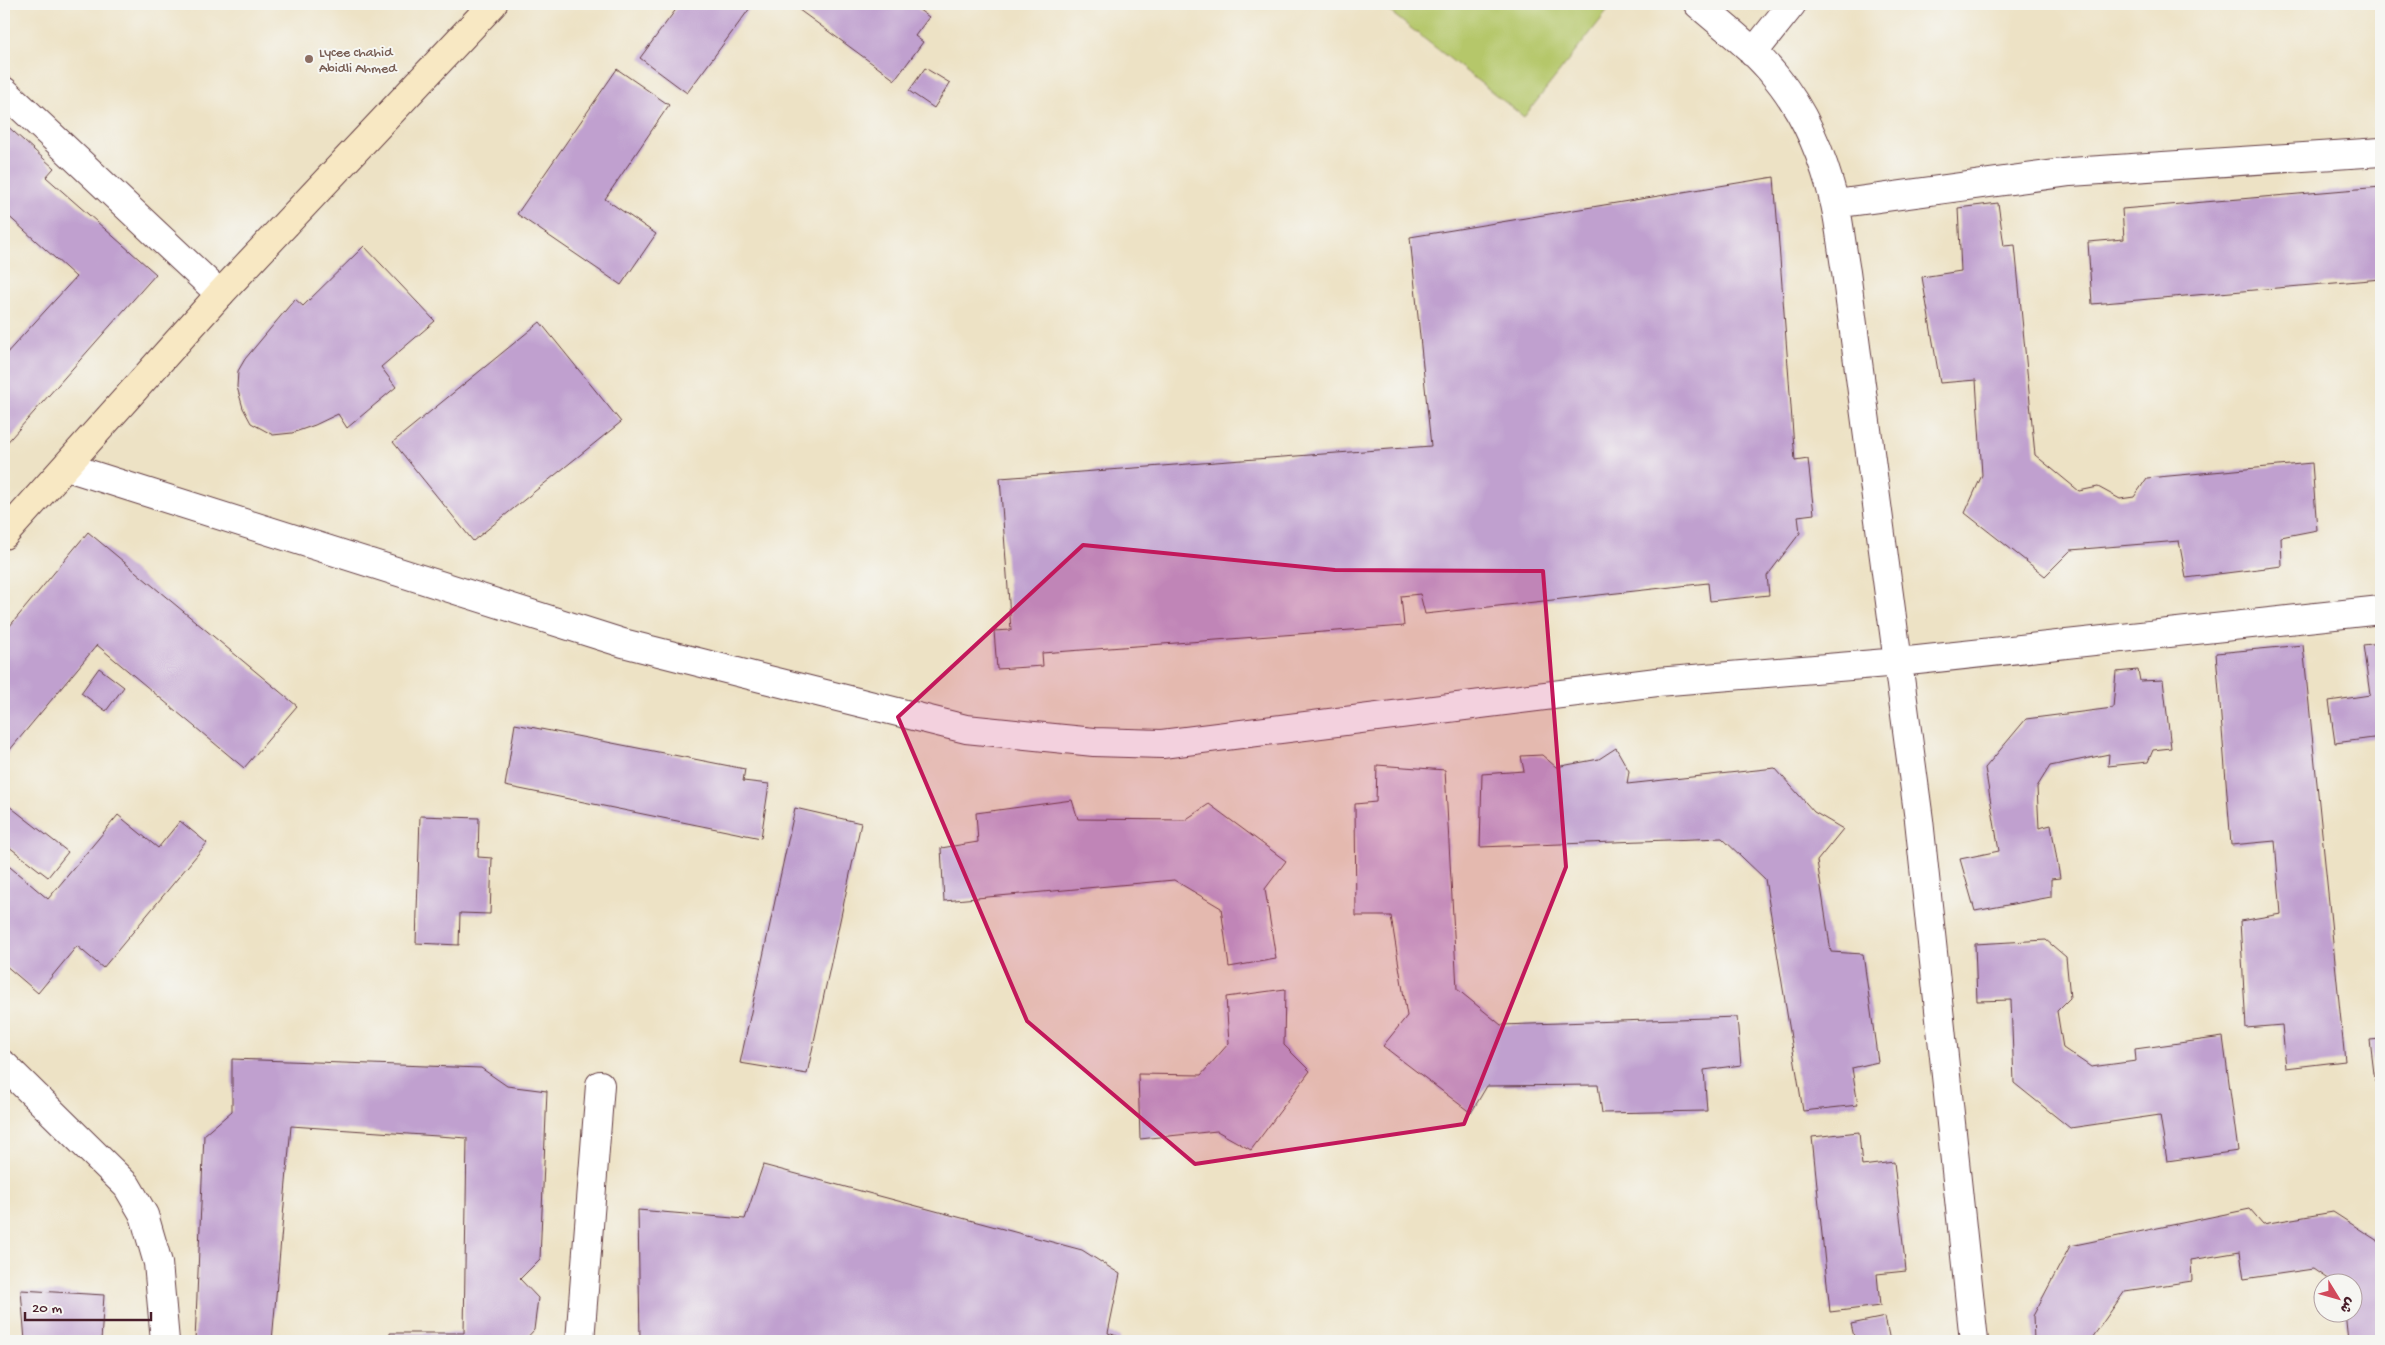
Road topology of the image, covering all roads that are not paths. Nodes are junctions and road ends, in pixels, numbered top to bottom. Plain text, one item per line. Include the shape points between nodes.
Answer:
1 (493, 4) edge
2 (1698, 4) edge
3 (1792, 4) edge
4 (1753, 52) junction
5 (4, 92) edge
6 (2381, 152) edge
7 (1835, 204) junction
8 (220, 294) junction
9 (67, 467) junction
10 (4, 535) edge
11 (2381, 610) edge
12 (1899, 662) junction
13 (4, 1065) edge
14 (600, 1085) dead end
15 (165, 1341) edge
16 (580, 1341) edge
17 (1974, 1341) edge

1 - 8 street
2 - 4 street
3 - 4 street
4 - 7 street via 1776,76 1802,117 1815,144
5 - 8 street
6 - 7 street via 2070,172
7 - 12 street
8 - 9 street
9 - 10 street
9 - 12 street via 623,643 966,729 1094,742 1162,744 1657,682
11 - 12 street
12 - 17 street via 1919,820
13 - 15 street via 127,1186 144,1215 158,1263
14 - 16 street

